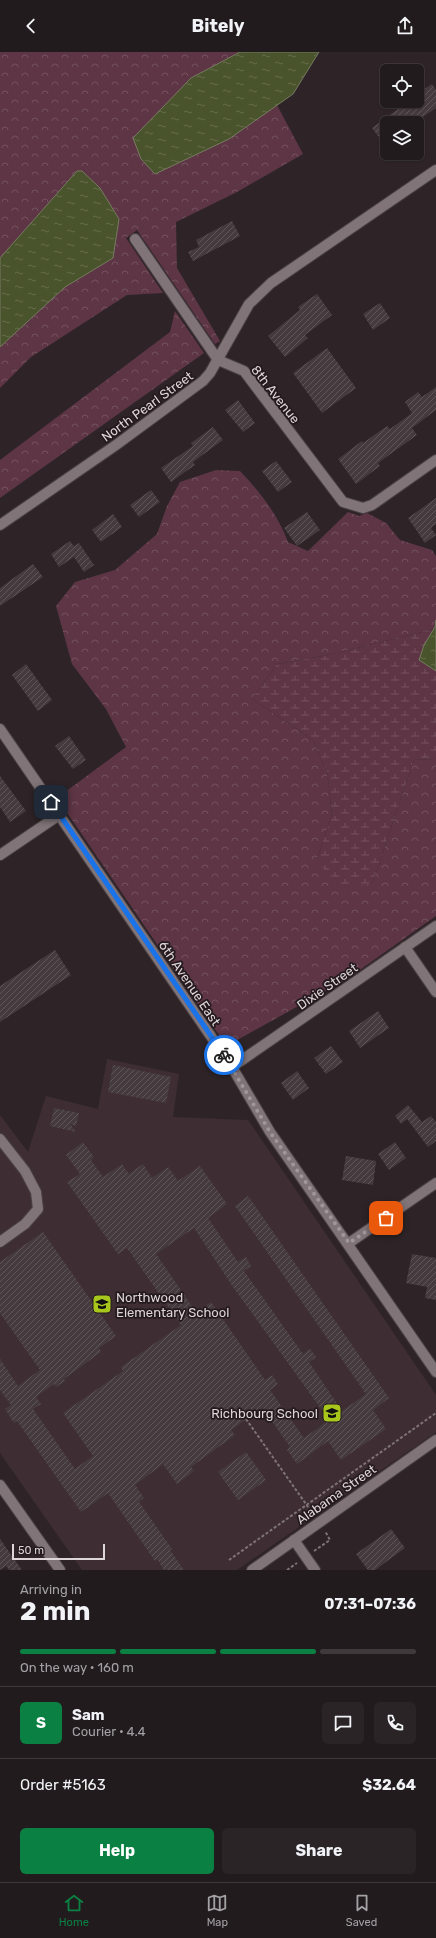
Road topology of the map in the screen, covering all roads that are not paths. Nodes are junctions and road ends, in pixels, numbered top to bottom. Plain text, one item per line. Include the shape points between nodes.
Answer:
1 (436, 170) edge
2 (135, 239) dead end
3 (218, 360) junction
4 (436, 460) edge
5 (0, 525) edge
6 (0, 729) edge
7 (59, 815) junction
8 (0, 855) edge
9 (436, 926) edge
10 (405, 947) junction
11 (436, 992) edge
12 (232, 1067) junction
13 (0, 1139) edge
14 (436, 1183) edge
15 (0, 1242) edge
16 (349, 1243) junction
17 (436, 1372) edge
18 (436, 1440) edge
19 (0, 1485) edge
20 (294, 1540) junction
21 (60, 1570) edge
22 (252, 1570) edge
23 (315, 1570) edge

1 - 3 street, North Pearl Street via 271,282 249,304
2 - 3 street
3 - 4 street, 8th Avenue via 244,370 344,502 363,508 372,505
3 - 5 street, North Pearl Street via 204,381
6 - 7 street, 6th Avenue East
7 - 8 street
7 - 12 street, 6th Avenue East
9 - 10 street, Dixie Street
10 - 11 street
10 - 12 street, Dixie Street
12 - 16 street, 6th Avenue East via 270,1132
13 - 15 street via 25,1171 36,1192 38,1209 25,1224
14 - 16 street
16 - 17 street, 6th Avenue East
18 - 20 street, Alabama Street
19 - 21 street
20 - 22 street, Alabama Street
20 - 23 street

